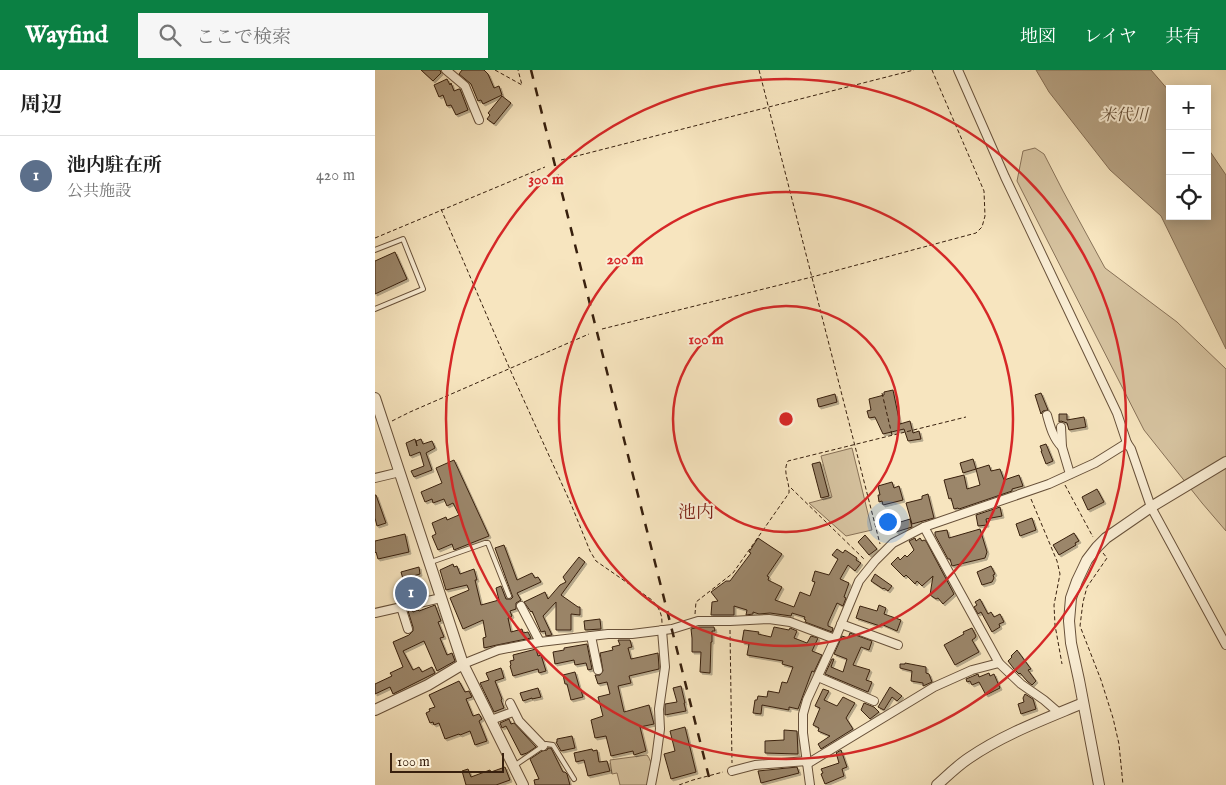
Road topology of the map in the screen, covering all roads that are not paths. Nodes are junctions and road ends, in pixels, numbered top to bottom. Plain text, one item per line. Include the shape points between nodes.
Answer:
1 (446, 70) edge
2 (958, 70) edge
3 (479, 120) dead end
4 (375, 250) edge
5 (375, 310) edge
6 (375, 398) edge
7 (1047, 415) dead end
8 (1061, 426) dead end
9 (1127, 443) junction
10 (1062, 447) junction
11 (1226, 462) edge
12 (400, 472) junction
13 (1070, 474) junction
14 (375, 478) edge
15 (1151, 508) junction
16 (924, 527) junction
17 (429, 562) junction
18 (509, 596) dead end
19 (441, 598) junction
20 (521, 606) dead end
21 (401, 607) junction
22 (375, 613) edge
23 (841, 624) junction
24 (408, 629) dead end
25 (662, 630) junction
26 (591, 636) junction
27 (835, 639) junction
28 (540, 642) junction
29 (898, 645) dead end
30 (1226, 645) edge
31 (999, 663) junction
32 (463, 664) junction
33 (598, 670) dead end
34 (818, 677) junction
35 (874, 701) dead end
36 (510, 703) dead end
37 (1083, 703) junction
38 (375, 710) edge
39 (513, 712) junction
40 (1059, 713) junction
41 (491, 720) junction
42 (543, 746) junction
43 (807, 762) junction
44 (514, 766) junction
45 (732, 771) road end
46 (575, 779) dead end
47 (523, 785) edge
48 (651, 785) edge
49 (810, 785) edge
50 (937, 785) edge
51 (1099, 785) edge

1 - 3 street via 465,86
2 - 9 street via 1117,412
4 - 5 lane via 403,238 423,289
6 - 12 street
7 - 10 street via 1051,430
8 - 10 street
9 - 13 street
9 - 15 street
10 - 13 street
11 - 15 street
12 - 14 street
12 - 17 street
13 - 16 street
15 - 30 street
15 - 37 street via 1097,547 1087,560 1071,598 1071,643
16 - 23 street via 893,543 871,565 859,581
16 - 31 street
17 - 18 lane via 488,543
17 - 19 street
19 - 21 street
19 - 32 street
20 - 28 street
21 - 22 street
21 - 24 street
23 - 27 street
23 - 29 street
25 - 26 street
25 - 27 street via 698,621 769,620 789,622
25 - 48 street via 665,667
26 - 28 street
26 - 33 street
27 - 34 street
28 - 32 street via 498,650
31 - 40 street
31 - 43 street via 972,670 934,687
32 - 38 street
32 - 41 street
34 - 35 street
34 - 43 street via 803,714
36 - 39 street
37 - 40 street
37 - 51 street
39 - 41 street
39 - 42 street
40 - 50 street via 968,758
41 - 44 street
42 - 44 lane
42 - 46 lane via 553,745
43 - 45 street via 755,765
43 - 49 street
44 - 47 street

